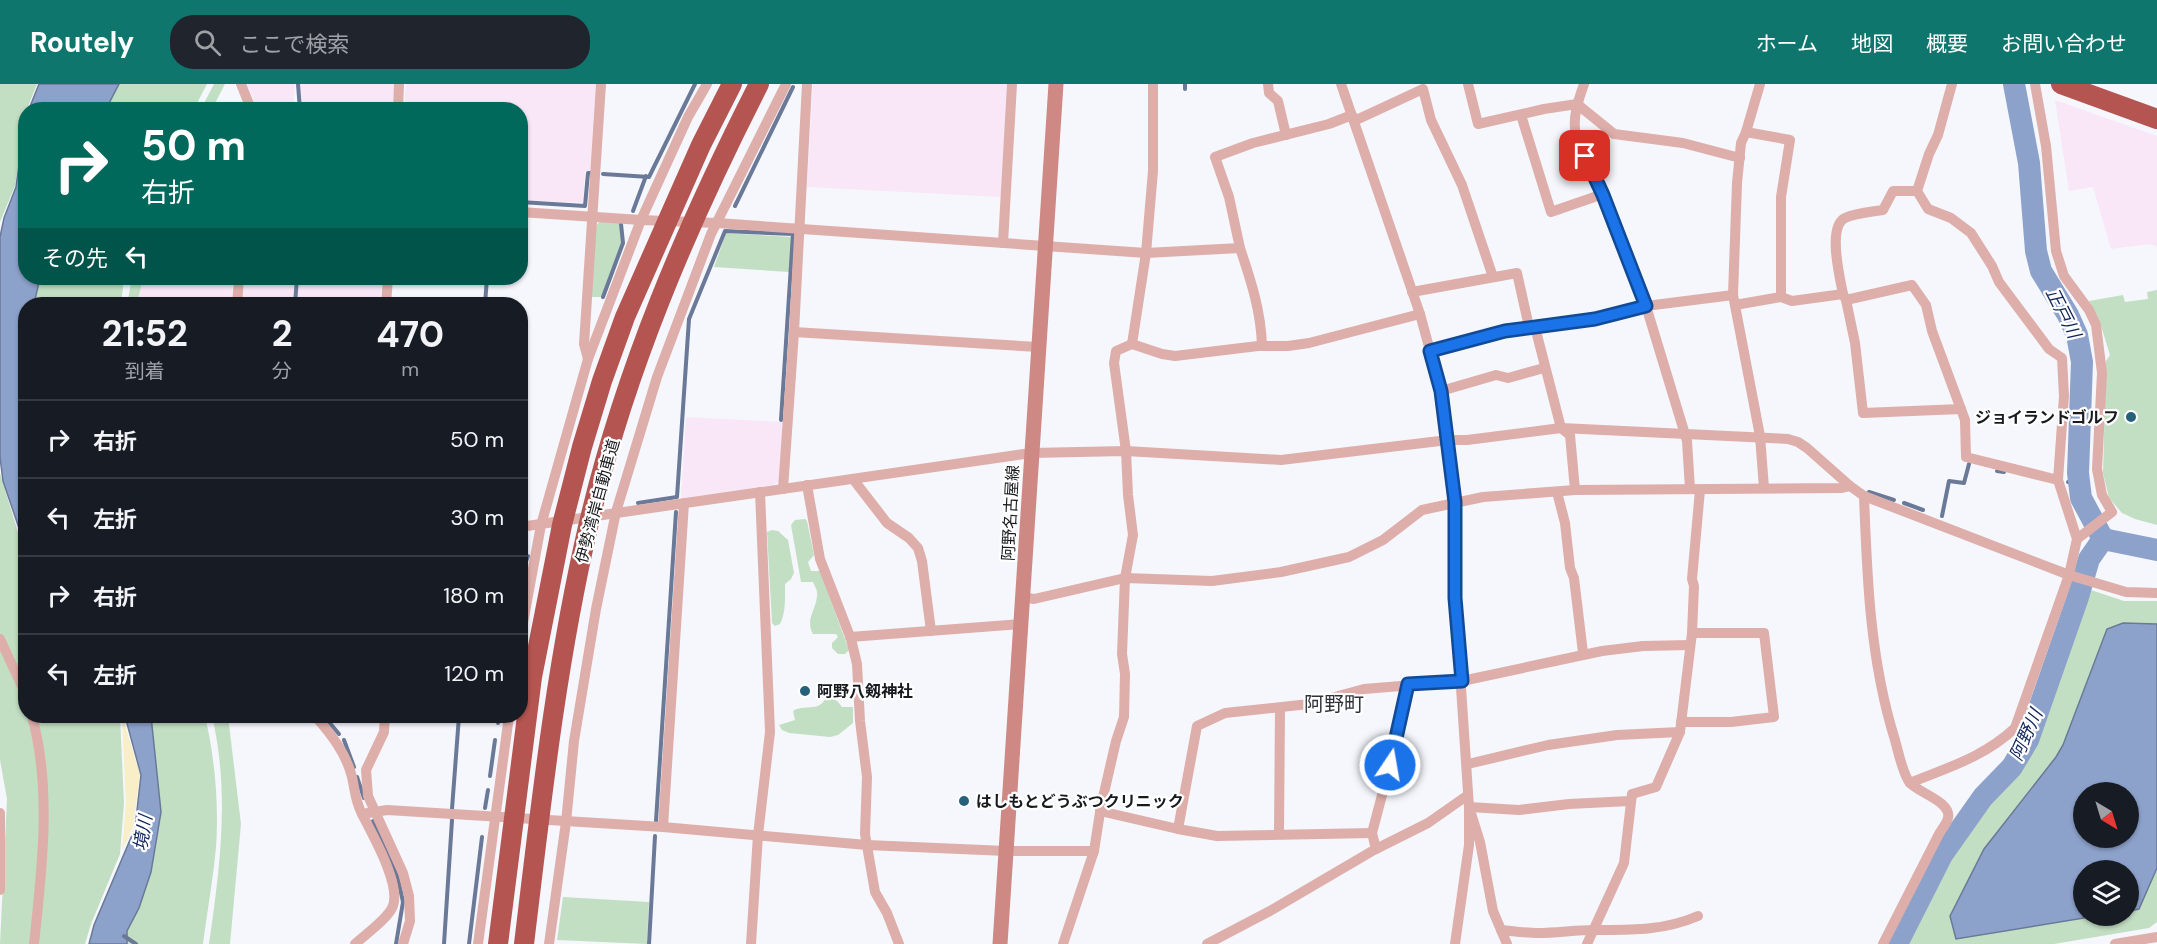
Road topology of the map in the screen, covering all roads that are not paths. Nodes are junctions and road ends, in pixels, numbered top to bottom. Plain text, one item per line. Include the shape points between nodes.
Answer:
1 (241, 84) edge
2 (399, 84) edge
3 (601, 84) edge
4 (707, 84) edge
5 (732, 84) edge
6 (759, 84) edge
7 (786, 84) edge
8 (807, 84) edge
9 (1012, 84) edge
10 (1056, 84) edge
11 (1153, 84) edge
12 (1268, 84) edge
13 (1341, 84) edge
14 (1468, 84) edge
15 (1584, 84) edge
16 (1760, 84) edge
17 (1952, 84) edge
18 (2035, 84) edge
19 (2074, 86) edge
20 (248, 102) edge
21 (398, 102) edge
22 (1577, 105) junction
23 (1521, 115) junction
24 (1353, 118) junction
25 (2157, 119) edge
26 (1746, 132) junction
27 (1286, 135) junction
28 (1740, 158) junction
29 (1917, 191) junction
30 (1603, 195) junction
31 (528, 212) edge
32 (592, 216) junction
33 (641, 220) junction
34 (717, 223) junction
35 (799, 229) junction
36 (1003, 243) junction
37 (1045, 245) junction
38 (1240, 248) junction
39 (1146, 253) junction
40 (1493, 277) junction
41 (1412, 292) junction
42 (1781, 297) junction
43 (1845, 297) junction
44 (1734, 300) junction
45 (1646, 306) junction
46 (1420, 314) junction
47 (1532, 327) junction
48 (794, 332) junction
49 (1132, 344) junction
50 (1263, 346) junction
51 (1038, 347) junction
52 (1430, 351) junction
53 (588, 359) junction
54 (1544, 368) junction
55 (1441, 391) junction
56 (1961, 409) junction
57 (1561, 428) junction
58 (1685, 434) junction
59 (1760, 436) junction
60 (1448, 440) junction
61 (1126, 451) junction
62 (1031, 453) junction
63 (853, 479) junction
64 (2058, 480) junction
65 (807, 485) junction
66 (1850, 486) junction
67 (1764, 488) junction
68 (783, 489) junction
69 (1695, 489) junction
70 (1575, 490) junction
71 (760, 492) junction
72 (1557, 492) junction
73 (1864, 496) junction
74 (1455, 502) junction
75 (684, 503) junction
76 (616, 512) junction
77 (541, 525) junction
78 (528, 526) edge
79 (2077, 539) junction
80 (2070, 576) junction
81 (1125, 578) junction
82 (2157, 593) edge
83 (528, 596) edge
84 (1023, 597) junction
85 (1022, 624) junction
86 (931, 631) junction
87 (1692, 633) junction
88 (850, 637) junction
89 (0, 639) edge
90 (1690, 645) junction
91 (1583, 653) junction
92 (18, 678) edge
93 (1462, 681) junction
94 (1408, 684) junction
95 (528, 708) edge
96 (1280, 708) junction
97 (33, 723) edge
98 (321, 723) edge
99 (385, 723) edge
100 (507, 723) edge
101 (526, 723) edge
102 (1681, 727) junction
103 (1468, 764) junction
104 (1910, 783) junction
105 (1468, 795) junction
106 (1630, 801) junction
107 (1469, 807) junction
108 (1100, 811) junction
109 (368, 812) junction
110 (0, 813) edge
111 (494, 818) junction
112 (566, 822) junction
113 (663, 827) junction
114 (1178, 830) junction
115 (1279, 833) junction
116 (1372, 833) junction
117 (758, 835) junction
118 (867, 845) junction
119 (1376, 849) junction
120 (1094, 850) junction
121 (1006, 851) junction
122 (0, 890) edge
123 (1698, 915) dead end
124 (1501, 930) junction
125 (1593, 930) junction
126 (2157, 937) edge
127 (1227, 939) edge
128 (34, 944) edge
129 (356, 944) edge
130 (403, 944) edge
131 (478, 944) edge
132 (498, 944) edge
133 (524, 944) edge
134 (549, 944) edge
135 (751, 944) edge
136 (899, 944) edge
137 (1000, 944) edge
138 (1063, 944) edge
139 (1207, 944) edge
140 (1455, 944) edge
141 (1507, 944) edge
142 (1587, 944) edge
143 (1883, 944) edge
144 (2115, 944) edge

1 - 20 street
2 - 21 street
3 - 32 street
4 - 33 street
5 - 95 highway, 伊勢湾岸自動車道, bridge via 700,145 629,307 602,381 562,525
6 - 133 highway, 伊勢湾岸自動車道, bridge via 701,200 655,313 631,378 588,526 553,703
7 - 34 street
8 - 35 street
9 - 36 street
10 - 37 main road, 阿野名古屋線
11 - 39 street via 1153,171
12 - 27 street via 1269,93 1278,101
13 - 24 street
14 - 23 street via 1478,124
15 - 22 street
16 - 26 street
17 - 29 street
18 - 79 street via 2046,146 2056,251 2064,276 2096,325 2102,373 2097,469 2102,495 2112,512
19 - 25 highway
22 - 23 street
22 - 28 street via 1614,134 1683,143
22 - 30 street via 1576,136
23 - 30 street via 1551,212
24 - 27 street
24 - 40 street via 1423,89 1431,120 1462,185
24 - 41 street
26 - 28 street
26 - 42 street via 1790,140 1779,223
27 - 38 street via 1215,158 1229,197
28 - 44 street
29 - 43 street via 1893,191 1882,210 1845,218 1839,224 1835,236
29 - 64 street via 1928,208 1951,218 1971,234 1999,282 2049,349 2062,358 2064,396
30 - 45 street
31 - 32 street
32 - 33 street
32 - 53 street via 584,344
33 - 34 street
33 - 53 street
34 - 35 street
34 - 76 street via 657,377
35 - 36 street
35 - 48 street
36 - 37 street
37 - 39 street
37 - 51 main road, 阿野名古屋線
38 - 39 street
38 - 50 street via 1257,300
39 - 49 street
40 - 41 street
40 - 47 street via 1517,273
41 - 46 street
42 - 43 street via 1792,301
42 - 44 street
43 - 56 street via 1912,285 1926,305
43 - 56 street via 1863,412
44 - 45 street
44 - 59 street
45 - 47 street via 1595,319
45 - 58 street
46 - 50 street via 1309,343
46 - 52 street
47 - 52 street
47 - 54 street
48 - 51 street
48 - 68 street
49 - 50 street via 1175,356
49 - 61 street via 1116,351 1114,363
51 - 62 main road, 阿野名古屋線
52 - 55 street
53 - 77 street
54 - 55 street via 1508,378 1496,375
54 - 57 street
55 - 60 street
56 - 64 street via 1966,457
57 - 58 street
57 - 60 street
57 - 70 street via 1570,435
58 - 59 street
58 - 69 street
59 - 66 street via 1798,442
59 - 67 street
60 - 61 street via 1281,460
60 - 74 street
61 - 62 street
61 - 81 street via 1133,535
62 - 63 street
62 - 84 main road, 阿野名古屋線
63 - 65 street
63 - 86 street via 887,523 918,548
64 - 79 street
65 - 68 street
65 - 88 street via 820,559
66 - 67 street
66 - 73 street
67 - 69 street
68 - 71 street
69 - 70 street
69 - 87 street
70 - 72 street
71 - 75 street
71 - 117 street via 770,732
72 - 74 street
72 - 91 street via 1574,578
73 - 80 street
73 - 104 street via 1873,645 1890,724
74 - 81 street via 1422,510 1383,540 1349,557 1212,582
74 - 93 street via 1455,598
75 - 76 street
75 - 113 street
76 - 77 street
76 - 112 street via 574,741
77 - 78 street
77 - 83 street
79 - 80 street
80 - 82 street via 2126,592
80 - 104 street via 2015,728 1983,753
81 - 84 street via 1034,599
81 - 108 street via 1124,717
84 - 85 main road, 阿野名古屋線
85 - 86 street
85 - 121 main road, 阿野名古屋線
86 - 88 street
87 - 90 street
87 - 102 street via 1764,633 1774,717
88 - 118 street via 857,664 867,777
89 - 92 street
90 - 91 street
90 - 102 street
91 - 93 street
93 - 94 street
93 - 103 street
94 - 96 street via 1364,689
94 - 116 street
96 - 114 street via 1225,713 1197,726
96 - 115 street
97 - 128 street via 42,766 43,805
98 - 109 street via 344,755 357,805
99 - 109 street via 366,770
100 - 111 street
101 - 132 highway, 伊勢湾岸自動車道, bridge
102 - 103 street via 1548,746
102 - 106 street via 1656,787 1632,794
103 - 105 street
104 - 143 street via 1945,806 1948,819
105 - 107 street
105 - 119 street via 1428,823
106 - 107 street via 1519,810
106 - 125 street via 1624,863
107 - 124 street
107 - 140 street via 1469,845
108 - 114 street
108 - 120 street
109 - 111 street
109 - 129 street via 396,899 391,911
109 - 130 street via 402,873 409,896 410,921
110 - 122 street
111 - 112 street
111 - 131 street
112 - 113 street
112 - 134 street
113 - 117 street
114 - 115 street via 1232,837
115 - 116 street
116 - 119 street
117 - 118 street
117 - 135 street
118 - 121 street
118 - 136 street via 875,892
119 - 127 street
120 - 121 street
120 - 138 street
121 - 137 main road, 阿野名古屋線
123 - 125 street via 1666,926
124 - 125 street
124 - 141 street
125 - 142 street
126 - 144 street
127 - 139 street

